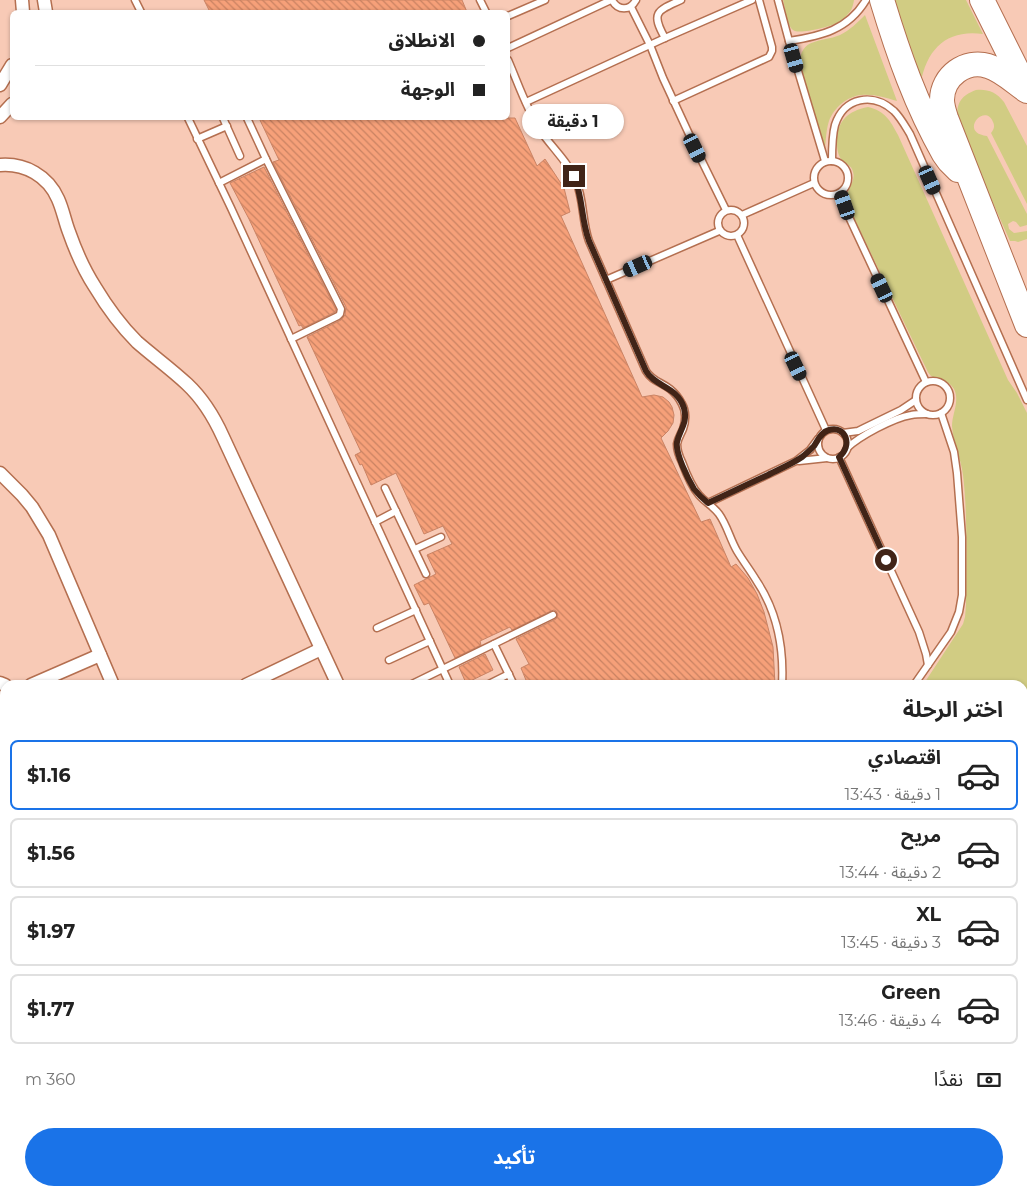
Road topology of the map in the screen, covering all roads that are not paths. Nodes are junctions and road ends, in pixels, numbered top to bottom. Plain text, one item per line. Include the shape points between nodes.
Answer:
1 (545, 0) edge
2 (611, 0) edge
3 (636, 0) edge
4 (681, 0) edge
5 (752, 0) edge
6 (759, 0) edge
7 (778, 0) edge
8 (866, 0) edge
9 (882, 0) edge
10 (982, 0) edge
11 (631, 7) junction
12 (510, 15) edge
13 (665, 38) junction
14 (788, 41) junction
15 (650, 45) junction
16 (510, 47) edge
17 (510, 65) edge
18 (10, 68) edge
19 (0, 85) edge
20 (1027, 90) edge
21 (673, 101) junction
22 (526, 102) junction
23 (10, 106) edge
24 (0, 117) edge
25 (189, 120) edge
26 (224, 120) edge
27 (248, 120) edge
28 (226, 126) junction
29 (197, 138) junction
30 (240, 156) dead end
31 (266, 159) junction
32 (828, 161) junction
33 (0, 165) edge
34 (970, 178) junction
35 (814, 183) junction
36 (219, 184) junction
37 (841, 193) junction
38 (726, 210) junction
39 (742, 215) junction
40 (720, 231) junction
41 (737, 235) junction
42 (606, 280) junction
43 (1027, 325) edge
44 (291, 339) junction
45 (926, 382) junction
46 (916, 400) junction
47 (1027, 400) edge
48 (941, 413) junction
49 (928, 414) junction
50 (826, 430) junction
51 (843, 434) junction
52 (818, 439) junction
53 (847, 448) junction
54 (839, 457) junction
55 (828, 458) junction
56 (796, 461) junction
57 (0, 473) edge
58 (385, 488) dead end
59 (708, 503) junction
60 (396, 511) junction
61 (375, 522) junction
62 (442, 537) dead end
63 (415, 549) junction
64 (426, 574) dead end
65 (416, 610) junction
66 (553, 615) dead end
67 (377, 628) dead end
68 (430, 641) junction
69 (494, 644) junction
70 (321, 649) junction
71 (100, 655) junction
72 (389, 660) dead end
73 (928, 665) junction
74 (443, 669) junction
75 (509, 674) junction
76 (42, 680) edge
77 (111, 680) edge
78 (256, 680) edge
79 (336, 680) edge
80 (420, 680) edge
81 (448, 680) edge
82 (497, 680) edge
83 (512, 680) edge
84 (782, 680) edge
85 (918, 680) edge

1 - 12 lane
2 - 11 lane via 620,8
2 - 16 lane
3 - 11 lane
4 - 13 lane via 658,14 657,22
5 - 13 lane
6 - 21 lane via 772,47 769,57
7 - 14 lane
8 - 14 lane via 853,17 837,29
9 - 34 highway via 904,68 935,139 955,168
10 - 20 highway
11 - 15 lane
13 - 15 lane
14 - 32 lane
15 - 21 lane
15 - 22 lane
17 - 22 lane
18 - 19 street
20 - 34 highway via 982,64 964,67 950,77 942,92 943,110
21 - 38 lane
22 - 42 lane via 541,132 576,182 586,233
23 - 24 street
25 - 29 lane
26 - 28 lane
27 - 31 lane
28 - 29 lane
28 - 30 lane
29 - 36 lane
31 - 36 lane
31 - 44 lane via 341,309 338,316
32 - 35 lane via 815,170
32 - 37 lane via 838,162 847,172 846,186
32 - 47 lane via 835,125 849,104 866,100 878,102 901,119
33 - 70 street via 22,167 48,183 59,201 79,257 108,307 137,341 203,401 223,437
34 - 43 highway
35 - 37 lane via 823,193
35 - 39 lane
36 - 44 lane
37 - 45 lane via 852,224
38 - 39 lane via 732,209
38 - 40 lane via 718,219
39 - 41 lane via 744,226
40 - 41 lane via 724,235
40 - 42 lane
41 - 50 lane
42 - 59 lane via 648,375 669,388 684,409 685,418 677,449 694,488
44 - 61 lane
45 - 46 lane via 918,389
45 - 48 lane via 938,381 948,388 951,399
46 - 49 lane via 922,411
46 - 51 lane via 858,431
48 - 49 lane
48 - 73 lane via 954,452 958,479 962,594 951,632
49 - 53 lane via 897,419 860,437
50 - 51 lane via 835,429
50 - 52 lane
51 - 53 lane
52 - 55 lane via 819,450
52 - 56 lane
53 - 54 lane
54 - 55 lane
54 - 73 lane via 919,632
55 - 56 lane
56 - 59 lane
57 - 71 street via 32,507 48,535
58 - 60 lane
59 - 84 lane via 722,519 772,610 782,653
60 - 61 lane
60 - 63 lane
61 - 65 lane
62 - 63 lane
63 - 64 lane
65 - 67 lane
65 - 68 lane
66 - 69 lane
68 - 72 lane
68 - 74 lane
69 - 74 lane
69 - 75 lane
70 - 78 street
70 - 79 street
71 - 76 street
71 - 77 street
73 - 85 lane
74 - 80 lane
74 - 81 lane
75 - 82 lane
75 - 83 lane

